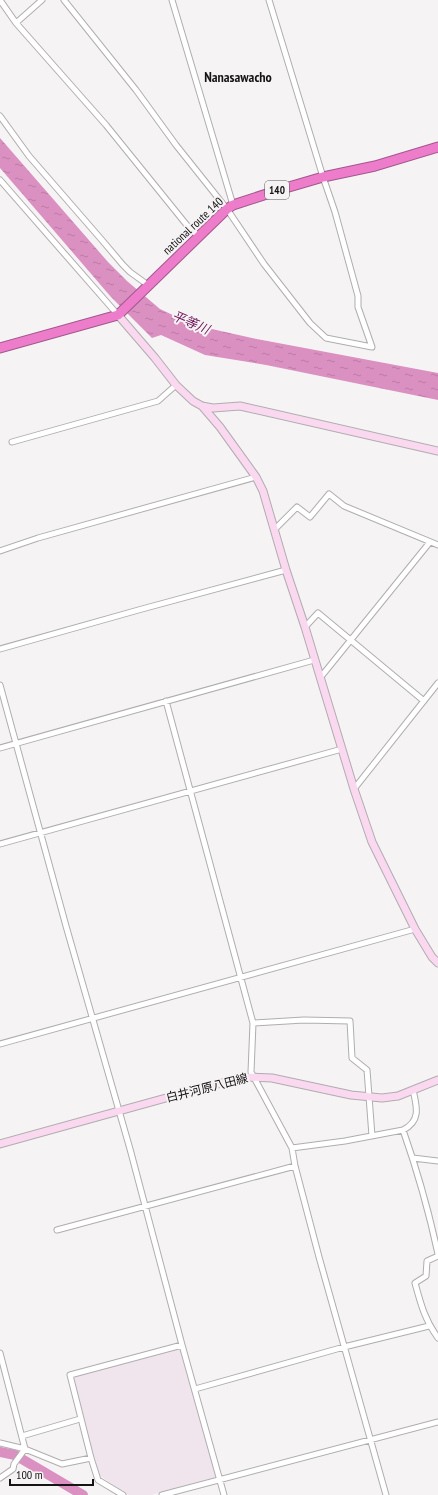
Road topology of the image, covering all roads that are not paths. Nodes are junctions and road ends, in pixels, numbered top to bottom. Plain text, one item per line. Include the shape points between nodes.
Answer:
1 (0, 0) edge
2 (42, 0) edge
3 (64, 0) edge
4 (172, 0) edge
5 (269, 0) edge
6 (16, 22) junction
7 (0, 116) edge
8 (438, 147) edge
9 (323, 177) junction
10 (0, 180) edge
11 (230, 207) junction
12 (199, 236) junction
13 (147, 286) junction
14 (119, 314) junction
15 (0, 348) edge
16 (176, 385) junction
17 (202, 406) junction
18 (12, 442) dead end
19 (438, 451) edge
20 (256, 477) junction
21 (274, 530) junction
22 (430, 542) junction
23 (438, 546) edge
24 (0, 551) edge
25 (286, 570) junction
26 (305, 627) junction
27 (350, 642) junction
28 (0, 649) edge
29 (314, 660) junction
30 (320, 678) junction
31 (438, 684) edge
32 (0, 685) edge
33 (166, 701) junction
34 (424, 701) junction
35 (15, 743) junction
36 (0, 748) edge
37 (342, 749) junction
38 (354, 789) junction
39 (190, 792) junction
40 (41, 832) junction
41 (0, 844) edge
42 (415, 930) junction
43 (438, 963) edge
44 (241, 977) junction
45 (93, 1018) junction
46 (253, 1022) junction
47 (0, 1044) edge
48 (254, 1077) junction
49 (438, 1080) edge
50 (413, 1090) junction
51 (369, 1098) junction
52 (118, 1111) junction
53 (403, 1130) junction
54 (372, 1136) junction
55 (0, 1144) edge
56 (292, 1148) junction
57 (413, 1158) junction
58 (438, 1161) edge
59 (295, 1166) junction
60 (145, 1206) junction
61 (57, 1230) dead end
62 (438, 1255) edge
63 (429, 1326) junction
64 (438, 1338) edge
65 (182, 1345) junction
66 (344, 1347) junction
67 (0, 1353) edge
68 (195, 1389) junction
69 (80, 1419) junction
70 (438, 1422) edge
71 (22, 1436) junction
72 (371, 1439) junction
73 (0, 1443) edge
74 (24, 1451) junction
75 (90, 1458) junction
76 (0, 1478) edge
77 (220, 1480) junction
78 (123, 1495) edge
79 (162, 1495) edge
80 (224, 1495) edge
81 (386, 1495) edge

1 - 6 street
2 - 6 street
3 - 11 street via 176,145
4 - 11 street
5 - 9 street
6 - 12 street via 106,125 190,229
7 - 13 street via 29,156 123,266
8 - 9 highway, national route 140 / 140 via 375,166
9 - 11 highway, national route 140 / 140 via 256,196
9 - 11 street via 358,296 358,307 372,346 326,338 310,323 264,264
10 - 14 street
11 - 12 highway, national route 140 / 140
12 - 13 highway, national route 140 / 140
13 - 14 highway, national route 140 / 140
14 - 15 highway, national route 140 / 140
14 - 16 street
16 - 17 street
16 - 18 street via 158,401
17 - 19 street via 240,406
17 - 20 street
20 - 21 street via 264,491
20 - 24 street
21 - 22 street via 297,507 310,517 329,494 344,506
21 - 25 street
22 - 23 street
22 - 27 street
25 - 26 street
25 - 28 street
26 - 27 street via 318,613
26 - 29 street
27 - 30 street
27 - 34 street
29 - 30 street
29 - 33 street
30 - 37 street
31 - 34 street
32 - 35 street
33 - 35 street
33 - 39 street
34 - 38 street
35 - 36 street
35 - 40 street
37 - 38 street
37 - 39 street
38 - 42 street via 372,842
39 - 40 street
39 - 44 street
40 - 41 street
40 - 45 street
42 - 43 street
42 - 44 street
44 - 45 street
44 - 46 street
45 - 47 street
45 - 52 street
46 - 48 street via 251,1072
46 - 51 street via 350,1021 352,1058 367,1070
48 - 51 street, 白井河原八田線 via 288,1081
48 - 52 street, 白井河原八田線 via 236,1079
48 - 56 street
49 - 50 street, 白井河原八田線
50 - 51 street, 白井河原八田線 via 388,1098
50 - 53 street via 416,1104 415,1120
51 - 54 street
52 - 55 street, 白井河原八田線
52 - 60 street
53 - 54 street
53 - 57 street
54 - 56 street
56 - 59 street
57 - 58 street
57 - 62 street
59 - 60 street
59 - 66 street
60 - 61 street
60 - 65 street
62 - 63 street via 427,1261 426,1276 415,1283 422,1311
63 - 64 street
63 - 66 street
65 - 68 street
65 - 69 street via 70,1375
66 - 68 street
66 - 72 street
67 - 71 street
68 - 77 street
69 - 71 street
69 - 75 street
70 - 72 street
71 - 74 street
72 - 77 street
72 - 81 street
73 - 74 street
74 - 75 street via 62,1464
74 - 76 street via 13,1469
75 - 78 street via 98,1480
77 - 79 street
77 - 80 street

